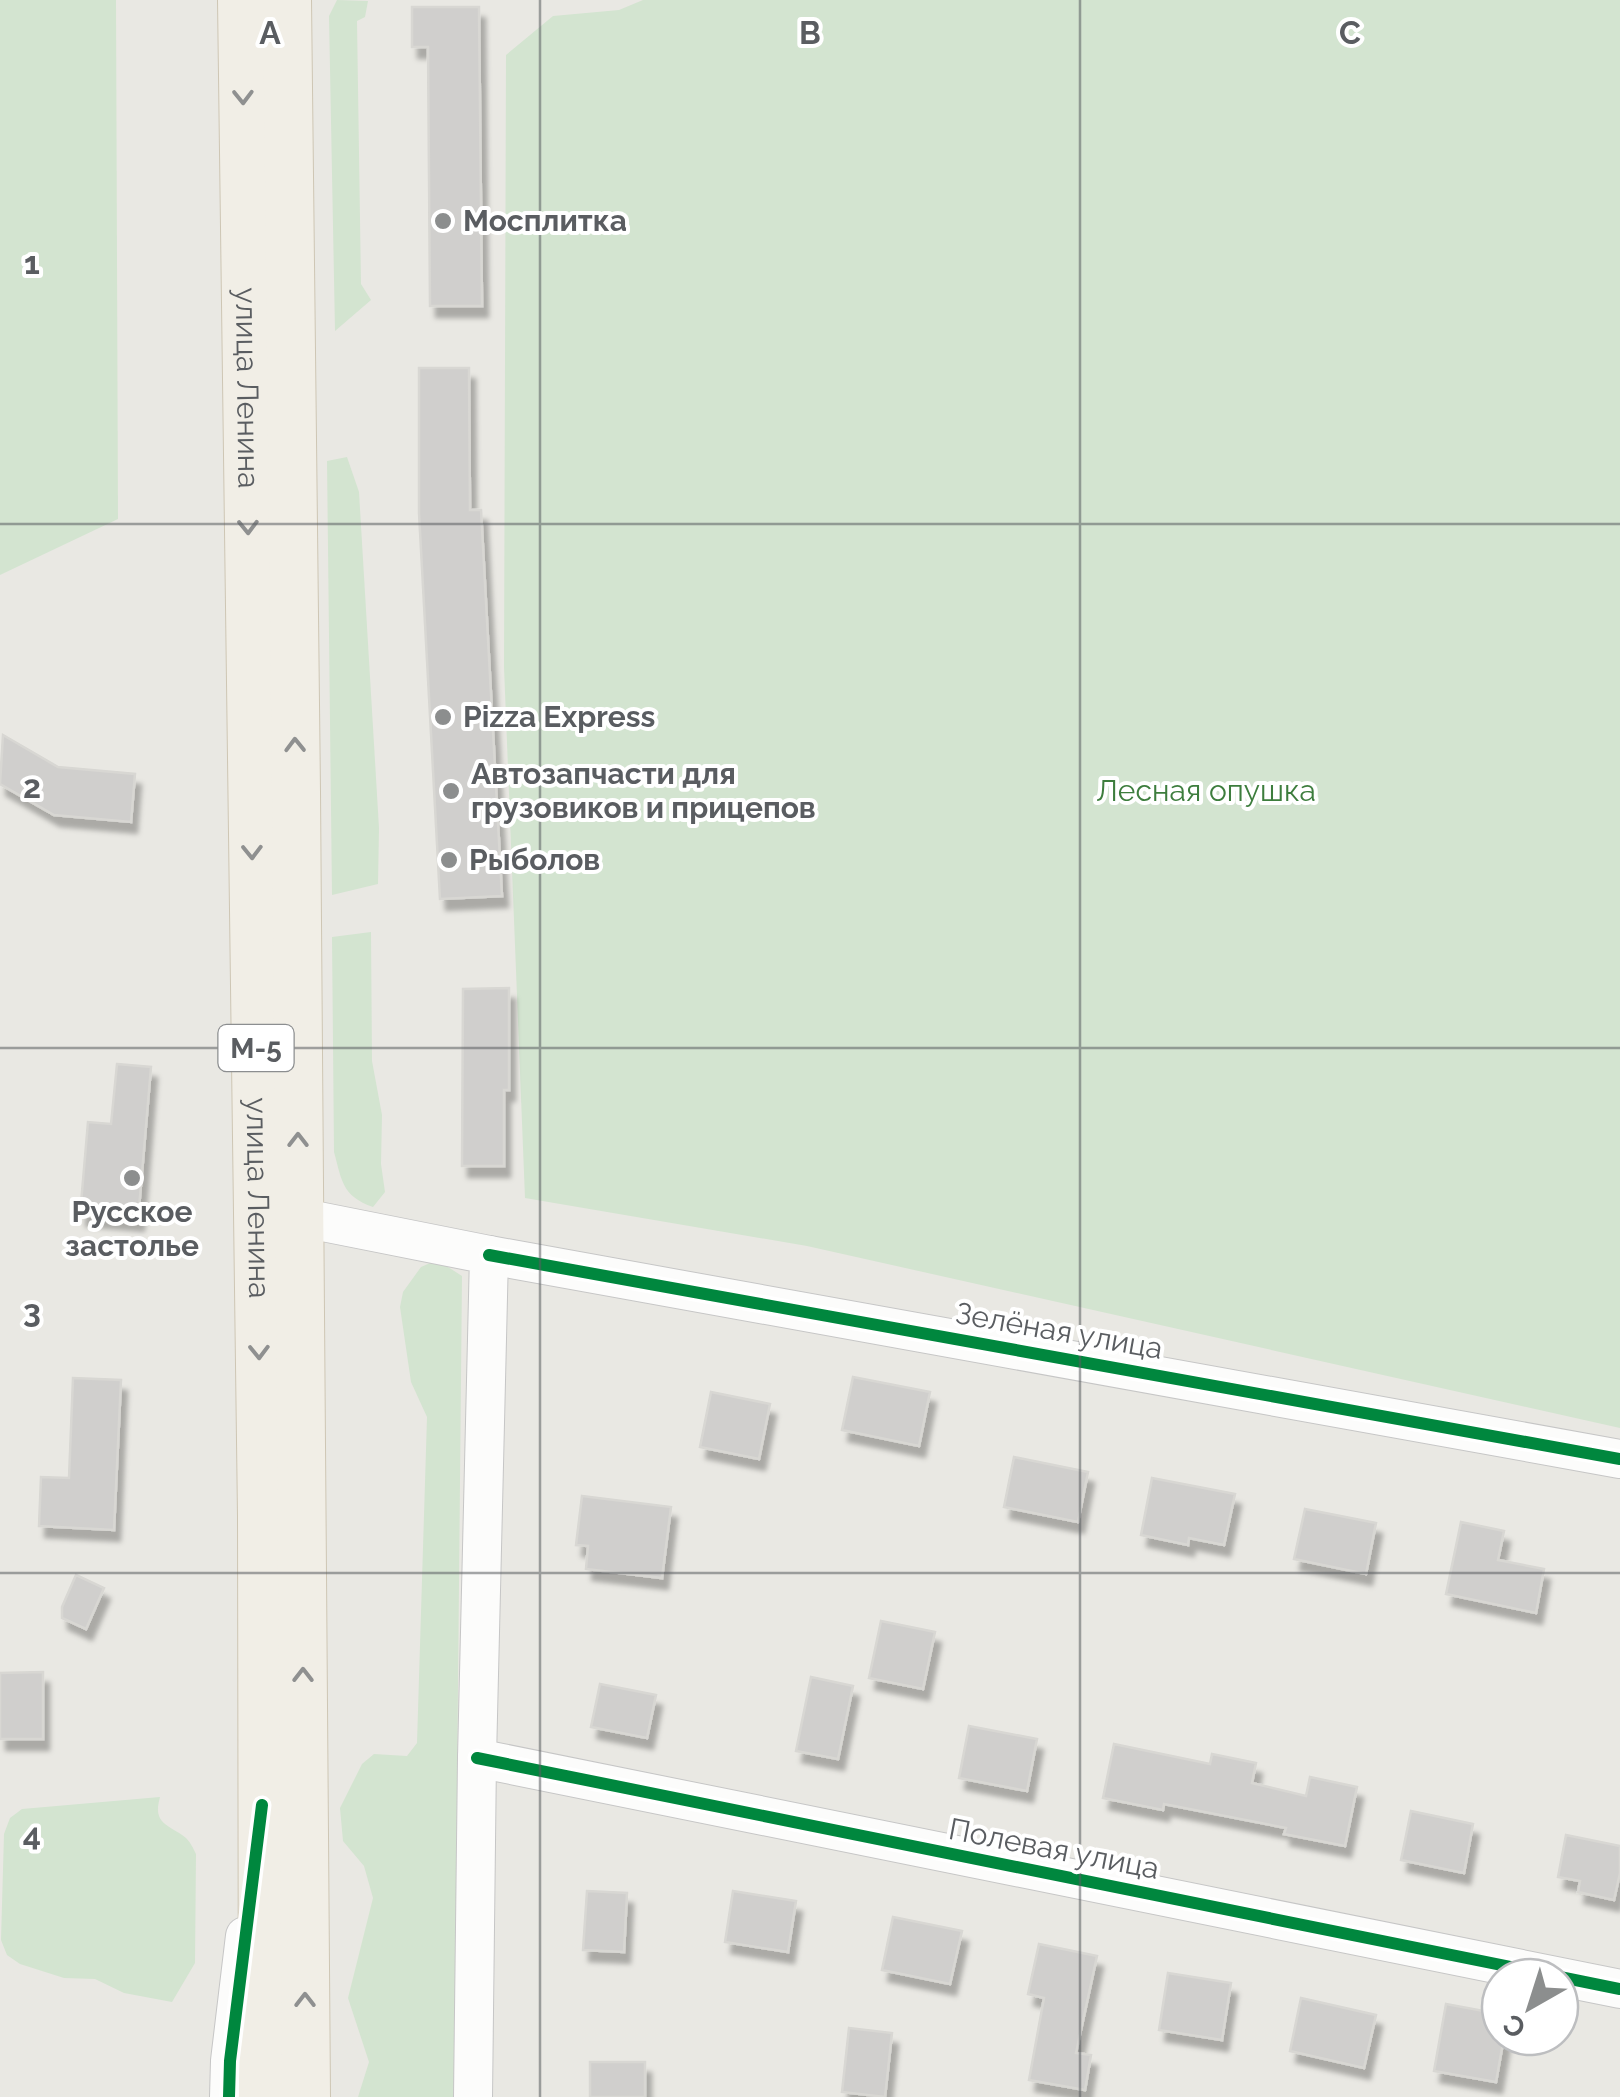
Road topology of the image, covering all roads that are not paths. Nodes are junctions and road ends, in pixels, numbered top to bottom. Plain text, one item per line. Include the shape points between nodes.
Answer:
1 (242, 0) edge
2 (287, 0) edge
3 (298, 1216) junction
4 (489, 1255) junction
5 (1620, 1459) edge
6 (477, 1758) junction
7 (262, 1804) junction
8 (1620, 1989) edge
9 (229, 2097) edge
10 (263, 2097) edge
11 (306, 2097) edge
12 (474, 2097) edge

1 -> 7 main road, улица Ленина / М-5
3 -> 2 main road, улица Ленина / М-5
3 - 4 street, Зелёная улица
11 -> 3 main road, улица Ленина / М-5
4 - 5 street, Зелёная улица
4 - 6 street
6 - 8 street, Полевая улица
6 - 12 street
7 - 9 street
7 - 10 main road, улица Ленина / М-5

